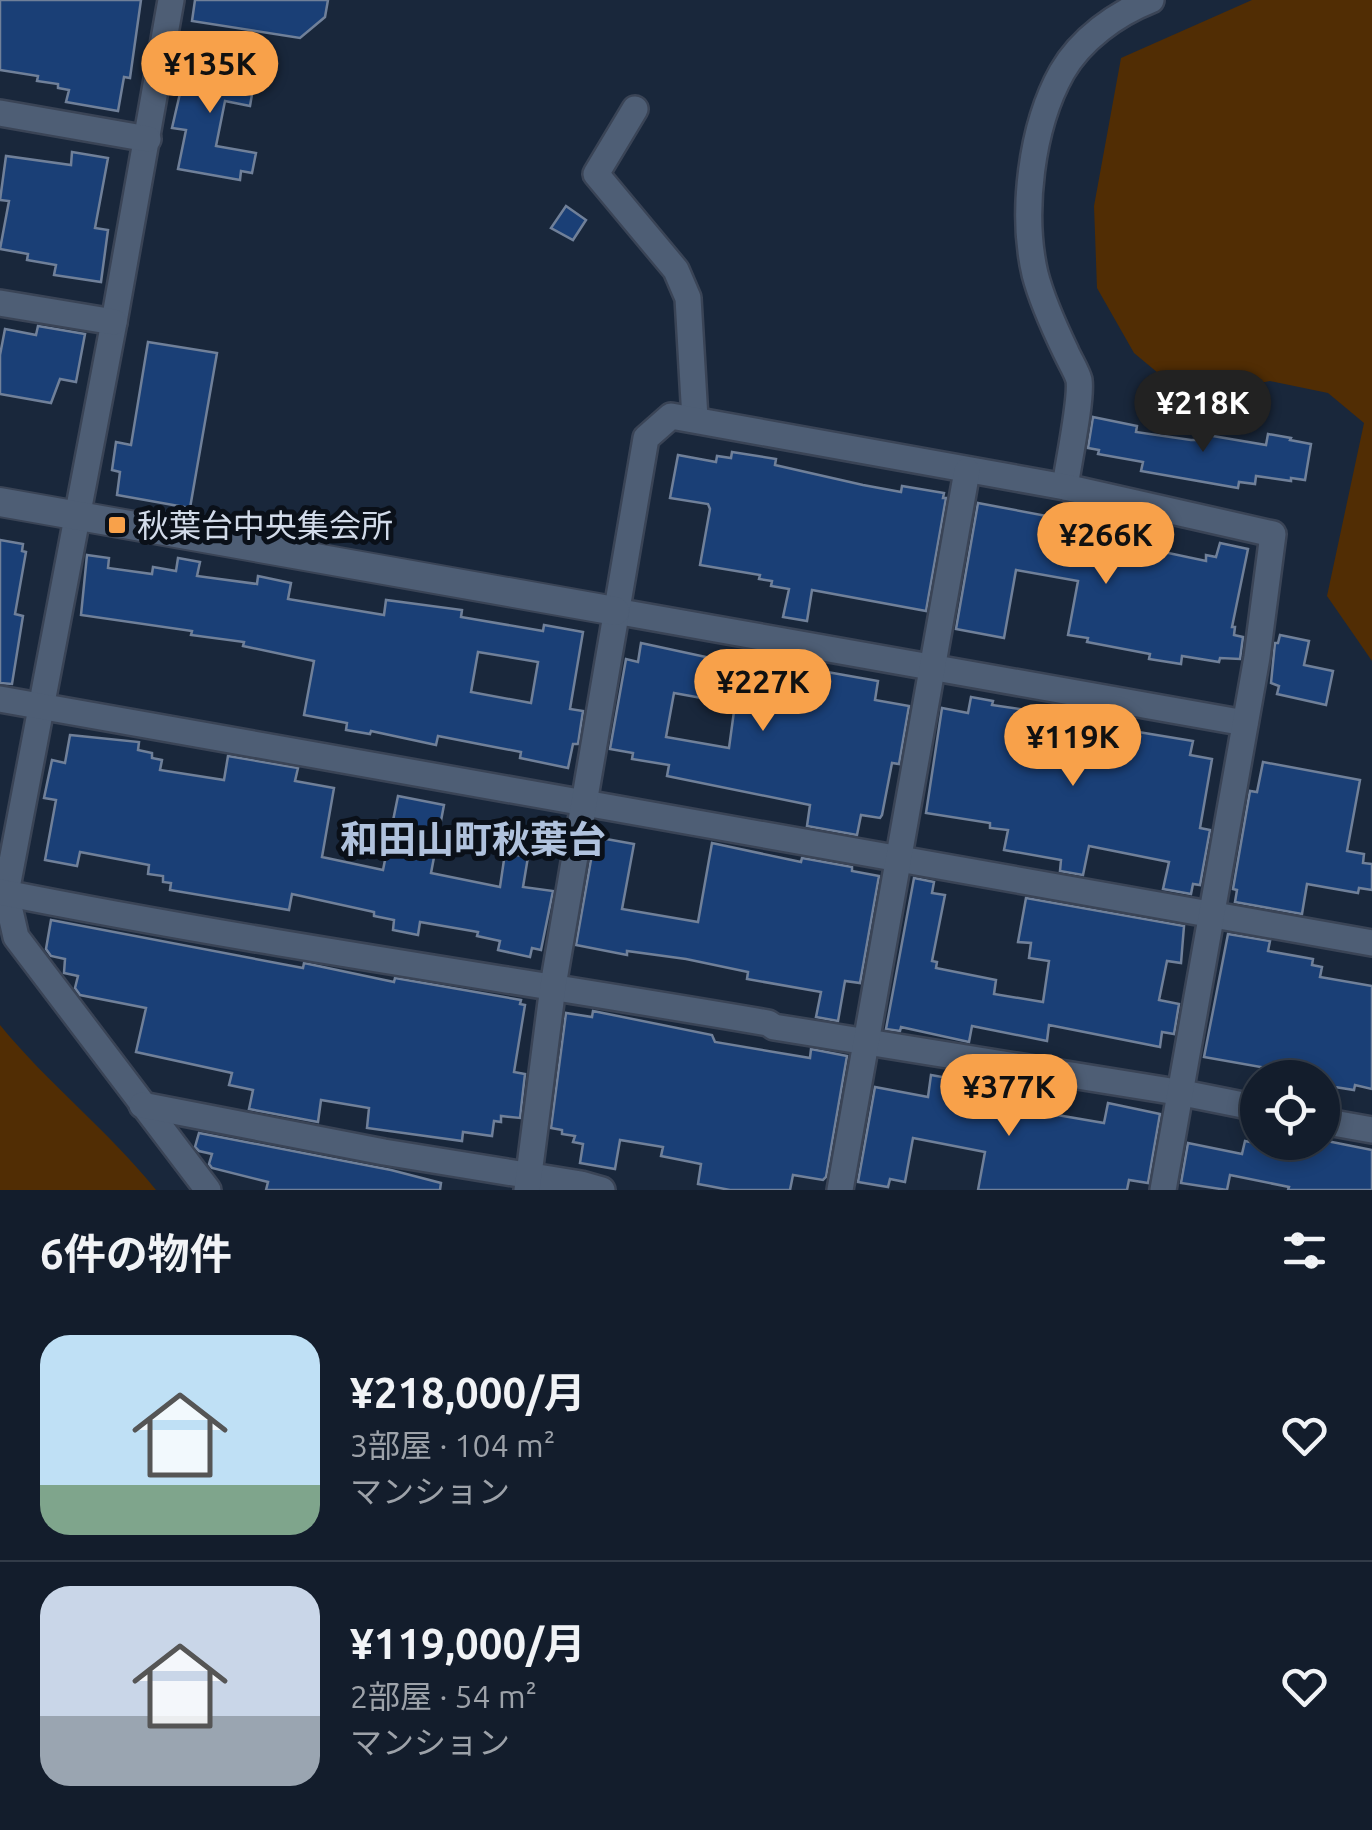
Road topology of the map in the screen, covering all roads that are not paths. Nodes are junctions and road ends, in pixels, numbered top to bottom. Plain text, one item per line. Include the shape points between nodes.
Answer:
1 (170, 0) edge
2 (1150, 0) edge
3 (636, 108) dead end
4 (0, 113) edge
5 (148, 139) junction
6 (0, 303) edge
7 (114, 322) junction
8 (695, 420) junction
9 (967, 472) junction
10 (1065, 488) junction
11 (0, 502) edge
12 (78, 516) junction
13 (615, 611) junction
14 (932, 668) junction
15 (0, 699) edge
16 (41, 706) junction
17 (1245, 723) junction
18 (584, 801) junction
19 (899, 857) junction
20 (3, 893) edge
21 (1212, 914) junction
22 (1372, 943) edge
23 (553, 986) junction
24 (866, 1042) junction
25 (1183, 1093) junction
26 (1240, 1104) edge
27 (142, 1105) junction
28 (1340, 1124) edge
29 (1372, 1130) edge
30 (528, 1184) edge
31 (208, 1190) edge
32 (602, 1190) edge
33 (840, 1190) edge
34 (1163, 1190) edge

1 - 5 street
2 - 10 street via 1083,43 1062,72 1041,126 1030,187 1026,228 1035,275 1079,381
3 - 8 street via 596,174 676,270 688,298
4 - 5 street
5 - 7 street
6 - 7 street
7 - 12 street
8 - 9 street
8 - 13 street via 671,416 646,438
9 - 10 street
9 - 14 street
10 - 17 street via 1273,534
11 - 12 street
12 - 13 street
12 - 16 street
13 - 14 street
13 - 18 street
14 - 17 street
14 - 19 street
15 - 16 street
16 - 18 street
16 - 20 street
17 - 21 street
18 - 19 street
18 - 23 street
19 - 21 street
19 - 24 street
20 - 23 street
20 - 27 street via 16,938
21 - 22 street
21 - 25 street
23 - 24 street
23 - 30 street
24 - 25 street
24 - 33 street
25 - 26 street
25 - 34 street
27 - 30 street
27 - 31 street
28 - 29 street
30 - 32 street

